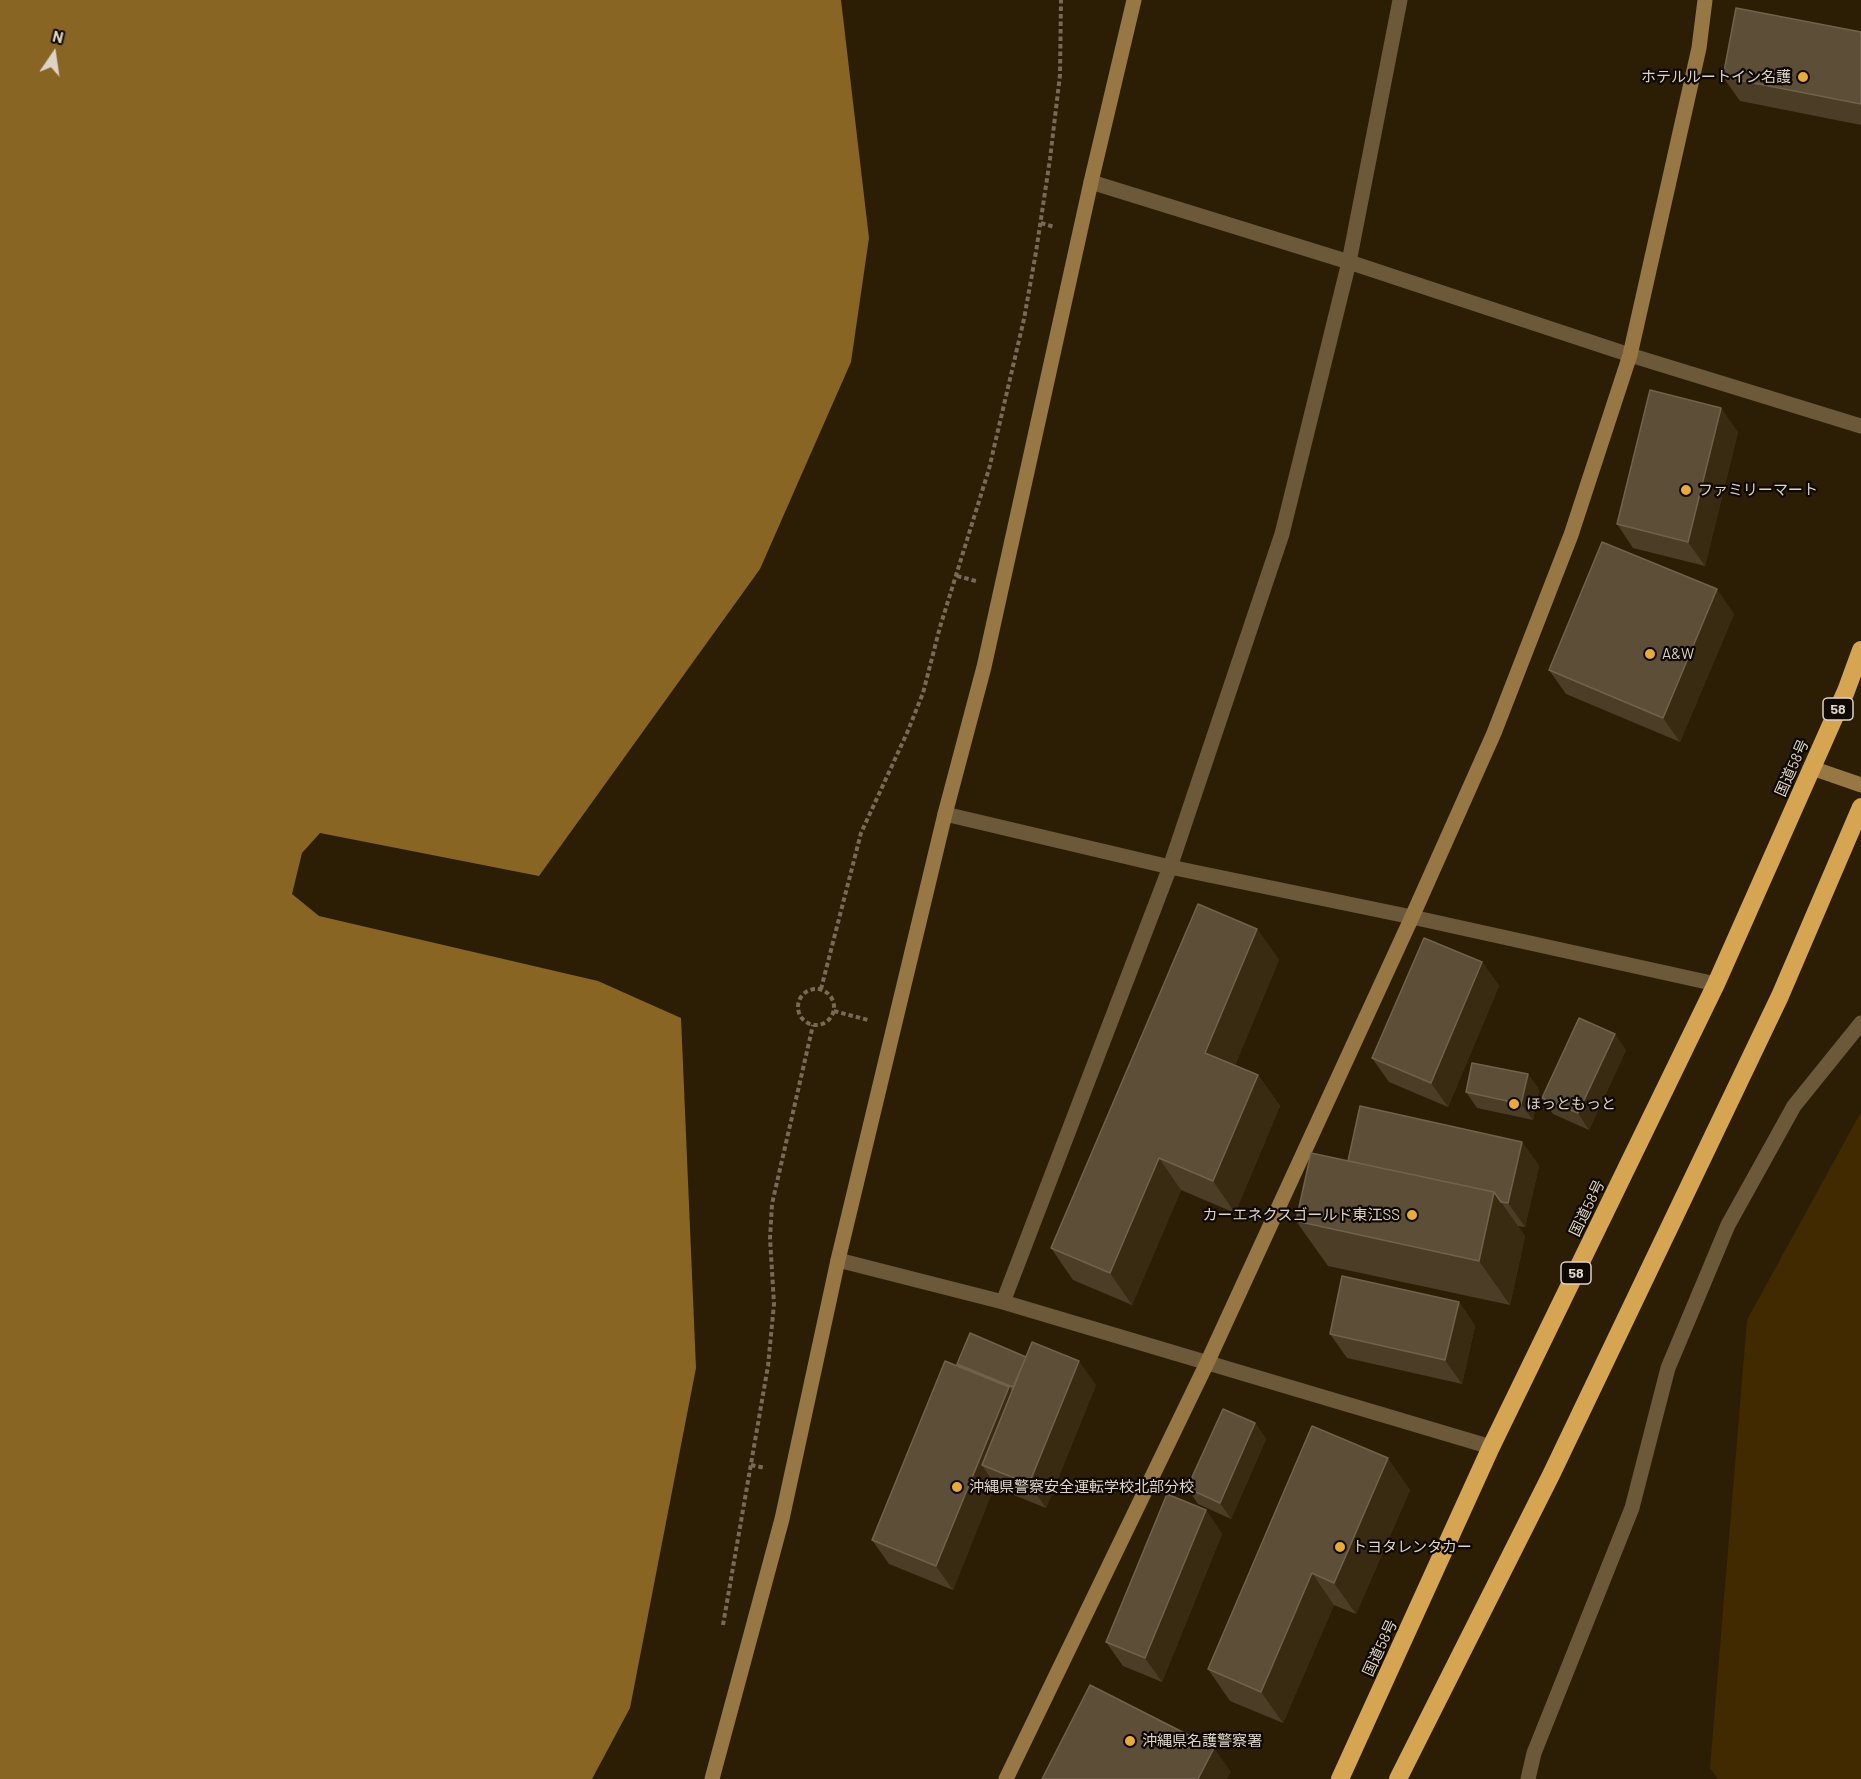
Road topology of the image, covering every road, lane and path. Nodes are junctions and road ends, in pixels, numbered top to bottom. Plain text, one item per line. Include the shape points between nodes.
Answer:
1 (1061, 0) edge
2 (1134, 0) edge
3 (1400, 0) edge
4 (1705, 0) edge
5 (1091, 182) junction
6 (1348, 262) junction
7 (1630, 355) junction
8 (1861, 426) edge
9 (1861, 650) edge
10 (1812, 768) junction
11 (1861, 785) edge
12 (1861, 807) edge
13 (945, 814) junction
14 (1170, 867) junction
15 (1412, 917) junction
16 (1716, 984) junction
17 (821, 989) junction
18 (834, 1011) junction
19 (1861, 1023) edge
20 (813, 1025) junction
21 (894, 1026) junction
22 (838, 1260) junction
23 (1003, 1302) junction
24 (1207, 1363) junction
25 (1491, 1447) junction
26 (721, 1634) dead end
27 (715, 1778) edge
28 (1006, 1779) edge
29 (1340, 1779) edge
30 (1398, 1779) edge
31 (1528, 1779) edge

1 - 17 path via 1060,75 1042,212 1024,319 989,469 923,693 861,833
2 - 5 street
3 - 6 street
4 - 7 street via 1699,48
5 - 6 street
5 - 13 street via 984,667
6 - 7 street
6 - 14 street via 1282,534
7 - 8 street
7 - 15 street via 1566,546 1494,732
9 - 10 highway, 国道58号 / 58
10 - 11 street
10 - 16 highway, 国道58号 / 58
12 - 30 highway via 1770,1018 1551,1475
13 - 14 street
13 - 21 street
14 - 15 street
14 - 23 street
15 - 16 street
15 - 24 street
16 - 25 highway, 国道58号 / 58
17 - 18 path via 832,999
17 - 20 path via 807,991 797,1006 804,1022
18 - 20 path via 827,1022
18 - 21 path
19 - 31 street via 1794,1106 1728,1225 1668,1368 1632,1509 1534,1753
20 - 26 path via 772,1204 774,1304 768,1366
21 - 22 street
22 - 23 street
22 - 27 street via 782,1519
23 - 24 street
24 - 25 street
24 - 28 street
25 - 29 highway, 国道58号 / 58

